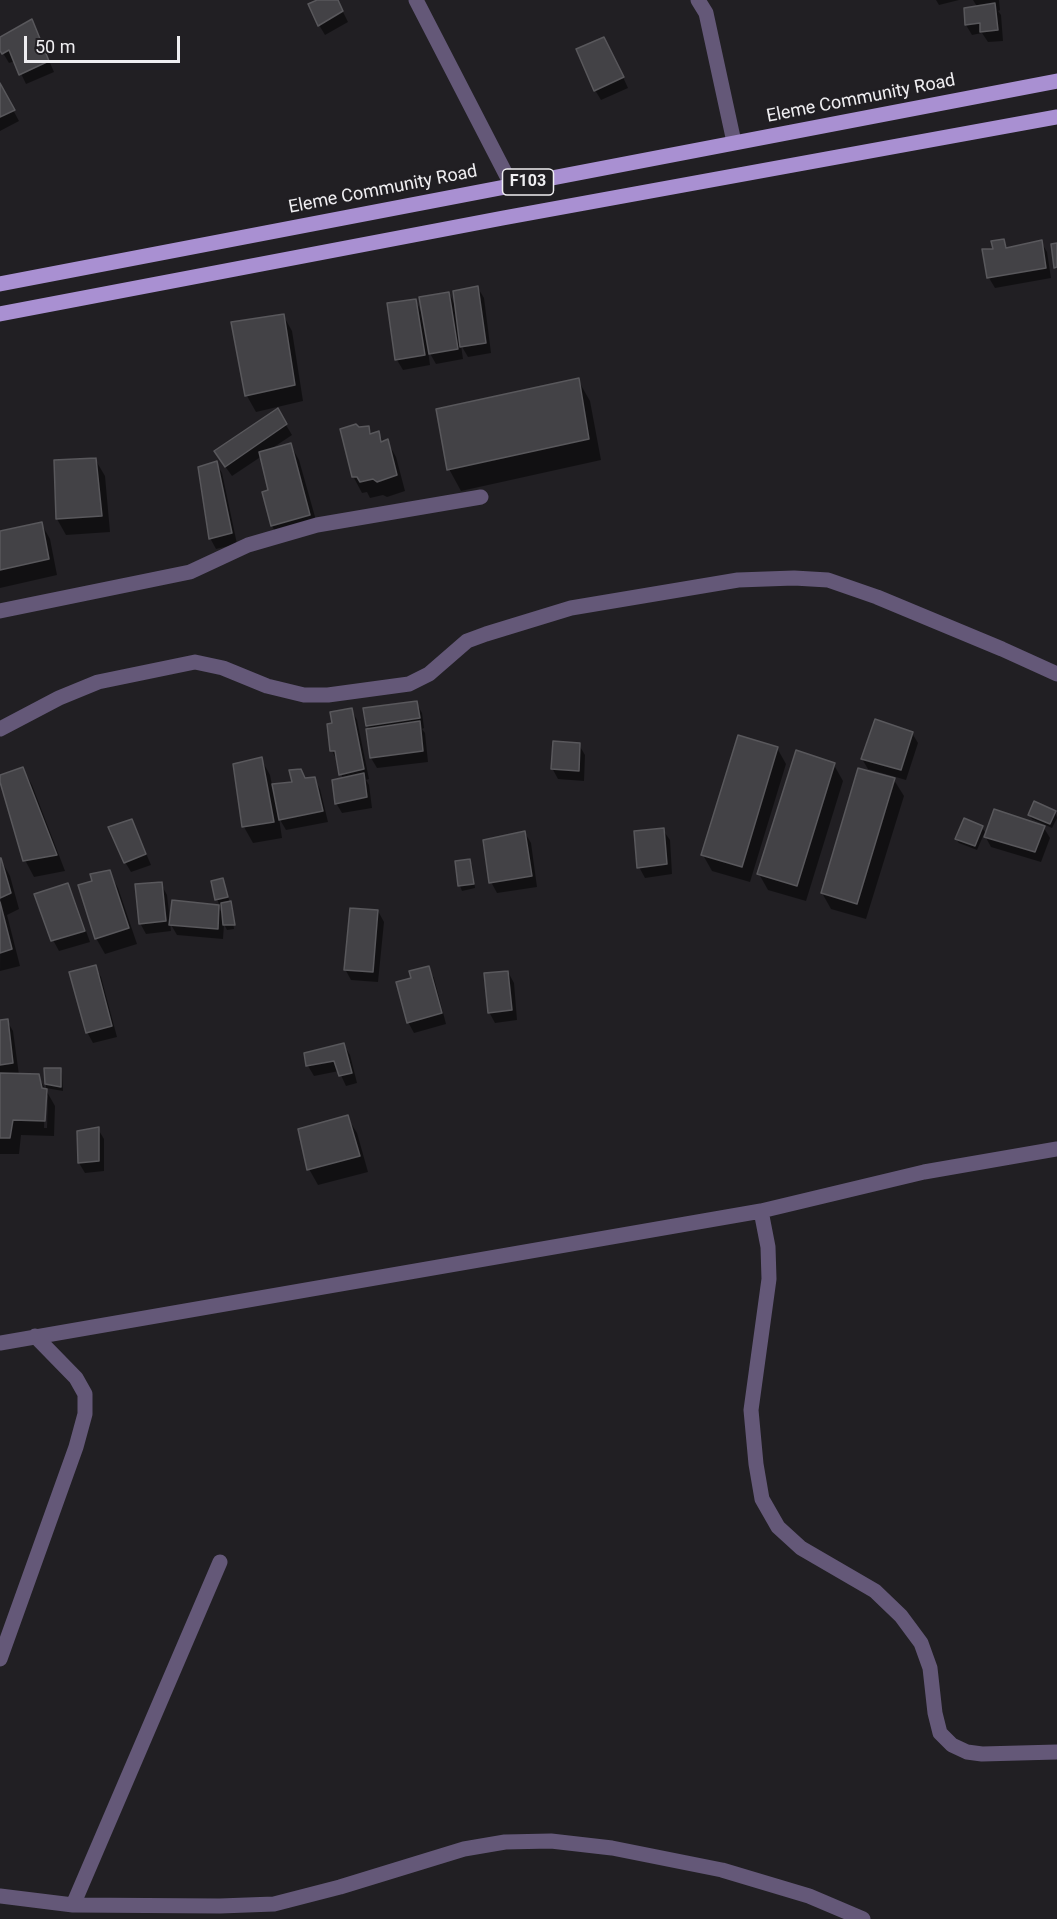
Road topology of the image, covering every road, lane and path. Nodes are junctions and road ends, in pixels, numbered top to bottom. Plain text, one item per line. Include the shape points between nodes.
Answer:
1 (416, 0) edge
2 (698, 0) edge
3 (1057, 81) edge
4 (1057, 117) edge
5 (734, 142) junction
6 (512, 186) junction
7 (0, 284) edge
8 (0, 314) edge
9 (481, 497) dead end
10 (0, 611) edge
11 (1057, 674) edge
12 (0, 729) edge
13 (1057, 1149) edge
14 (761, 1211) junction
15 (35, 1336) junction
16 (0, 1343) edge
17 (220, 1562) dead end
18 (0, 1659) edge
19 (1057, 1752) edge
20 (0, 1896) edge
21 (73, 1905) junction
22 (863, 1919) edge

1 - 6 street
2 - 5 street via 706,13
3 - 5 main road, Eleme Community Road / F103
4 - 8 main road, F103
5 - 6 main road, Eleme Community Road / F103
6 - 7 main road, Eleme Community Road / F103
9 - 10 street via 317,525 248,545 190,572
11 - 12 street via 828,580 738,580 570,608 467,640 429,674 409,684 328,695 304,694 195,662 98,682
13 - 14 street via 924,1172
14 - 15 street
14 - 19 street via 769,1279 752,1410 762,1499 778,1527 801,1548 875,1592 901,1616 921,1643 930,1668 940,1733 952,1745 982,1754
15 - 16 street
15 - 18 street via 76,1378 85,1394 85,1414
17 - 21 street
20 - 21 street
21 - 22 street via 274,1904 464,1849 505,1842 551,1841 612,1848 722,1870 809,1896

